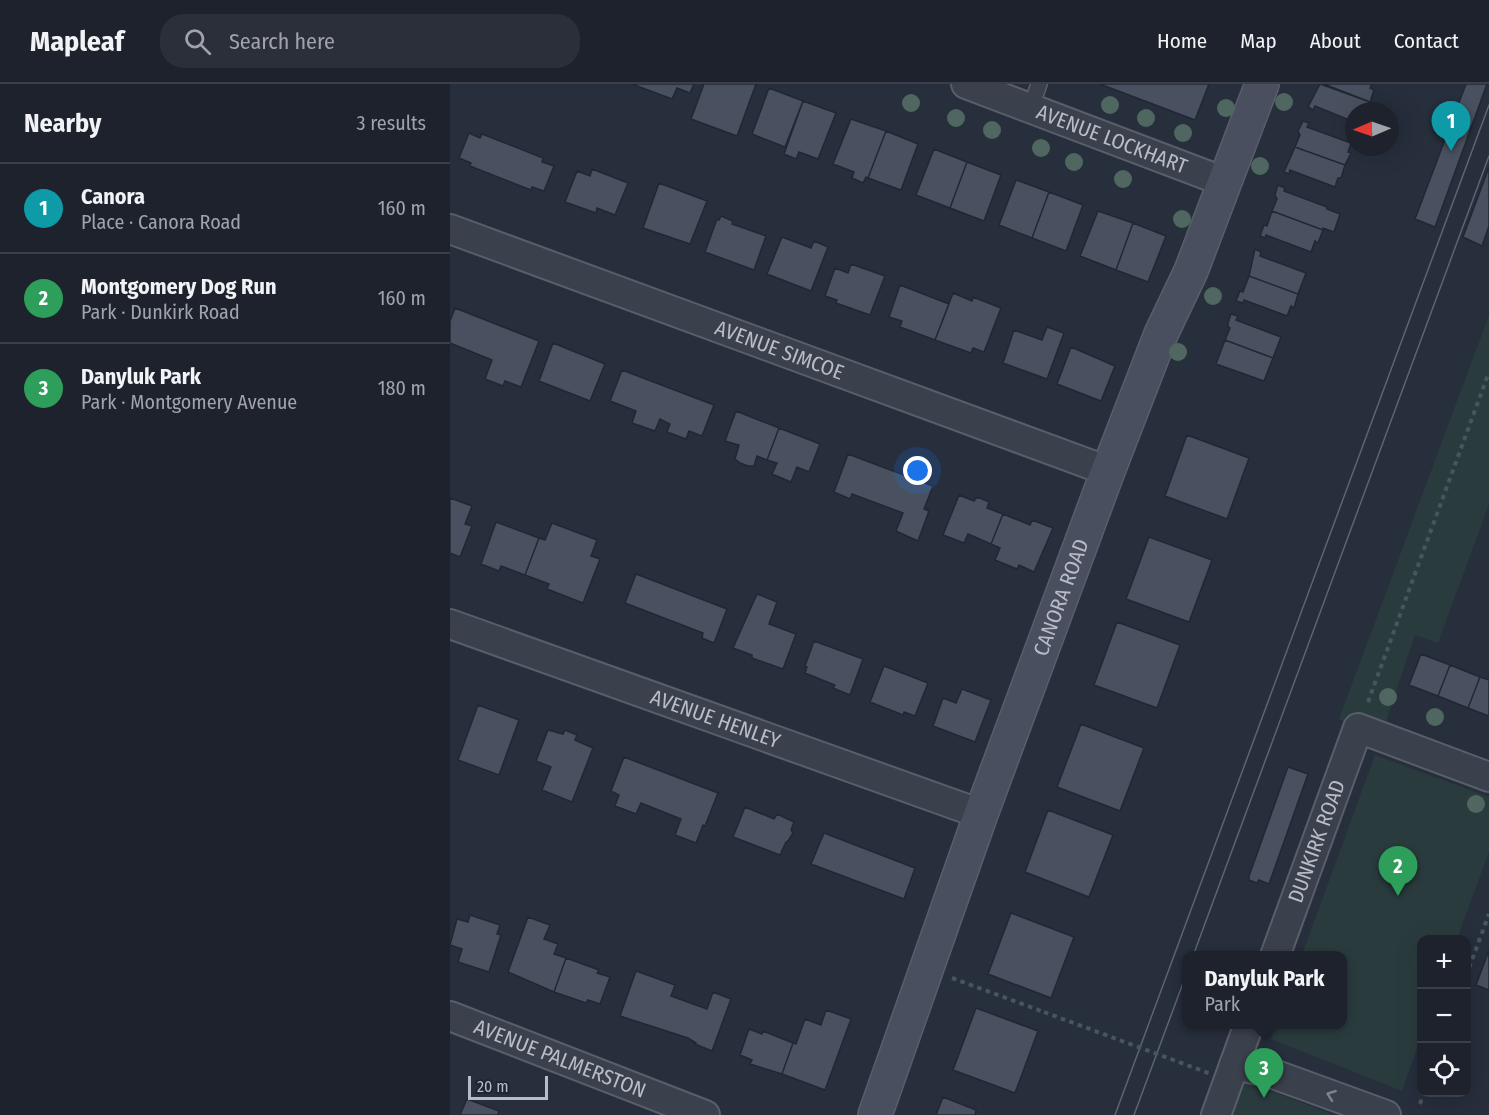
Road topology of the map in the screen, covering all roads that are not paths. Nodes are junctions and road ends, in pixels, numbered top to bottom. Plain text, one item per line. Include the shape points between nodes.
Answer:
1 (966, 84) edge
2 (1262, 84) edge
3 (1035, 96) edge
4 (1225, 182) junction
5 (450, 228) edge
6 (1108, 471) junction
7 (450, 624) edge
8 (1489, 777) edge
9 (981, 814) junction
10 (1277, 951) edge
11 (450, 1016) edge
12 (1246, 1029) edge
13 (1223, 1070) junction
14 (705, 1115) edge
15 (875, 1115) edge
16 (1216, 1115) edge
17 (1386, 1115) edge

1 - 3 street, AVENUE LOCKHART
2 - 4 street, CANORA ROAD
3 - 4 street, AVENUE LOCKHART
4 - 6 street, CANORA ROAD
5 - 6 street, AVENUE SIMCOE
6 - 9 street, CANORA ROAD
7 - 9 street, AVENUE HENLEY
8 - 10 street, DUNKIRK ROAD via 1358,728
9 - 15 street, CANORA ROAD
11 - 14 street, AVENUE PALMERSTON
12 - 13 street
13 - 16 street
17 -> 13 street via 1268,1072

